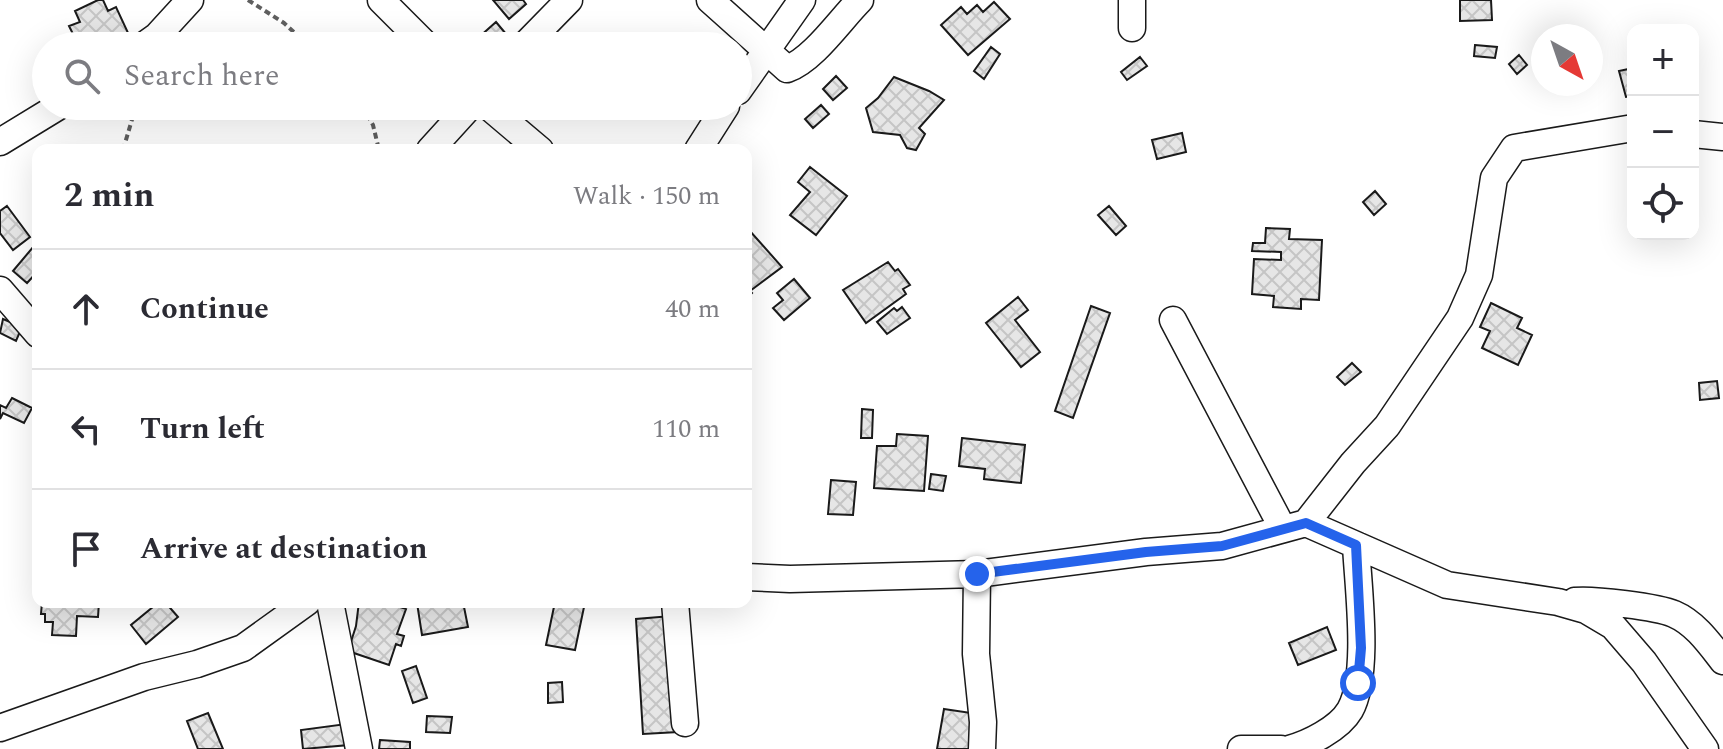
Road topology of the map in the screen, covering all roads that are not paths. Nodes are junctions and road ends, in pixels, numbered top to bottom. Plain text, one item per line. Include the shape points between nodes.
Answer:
1 (190, 0) edge
2 (381, 0) edge
3 (569, 0) edge
4 (710, 0) edge
5 (802, 0) edge
6 (860, 0) edge
7 (1132, 0) edge
8 (1132, 28) dead end
9 (161, 32) edge
10 (413, 32) edge
11 (538, 32) edge
12 (745, 32) edge
13 (752, 38) edge
14 (767, 52) junction
15 (752, 72) edge
16 (36, 120) edge
17 (457, 120) edge
18 (505, 120) edge
19 (717, 120) edge
20 (1627, 129) edge
21 (1699, 135) edge
22 (1723, 137) edge
23 (0, 142) edge
24 (435, 144) edge
25 (533, 144) edge
26 (702, 144) edge
27 (0, 290) edge
28 (1173, 320) dead end
29 (32, 327) edge
30 (1294, 526) junction
31 (1356, 545) junction
32 (977, 574) junction
33 (752, 577) edge
34 (1558, 602) junction
35 (299, 608) edge
36 (331, 608) edge
37 (675, 608) edge
38 (1723, 661) edge
39 (685, 723) dead end
40 (0, 728) edge
41 (359, 749) edge
42 (982, 749) edge
43 (1241, 749) edge
44 (1281, 749) edge
45 (1289, 749) edge
46 (1705, 749) edge

1 - 9 street
2 - 10 street
3 - 11 street
4 - 12 street
5 - 14 street
6 - 14 street via 792,68 782,67
7 - 8 street
13 - 14 street
14 - 15 street
16 - 23 street
17 - 24 street
18 - 25 street
19 - 26 street
20 - 30 street via 1514,148 1494,178 1479,275 1460,318 1387,426
21 - 22 street
27 - 29 street
28 - 30 street
30 - 31 street
30 - 32 street via 1222,546
31 - 34 street via 1447,585
31 - 45 street via 1361,648 1349,712 1309,743
32 - 33 street
32 - 42 street
34 - 38 street via 1590,599 1673,613 1699,631
34 - 46 street via 1613,626
35 - 40 street via 243,648
36 - 41 street
37 - 39 street
43 - 44 street

